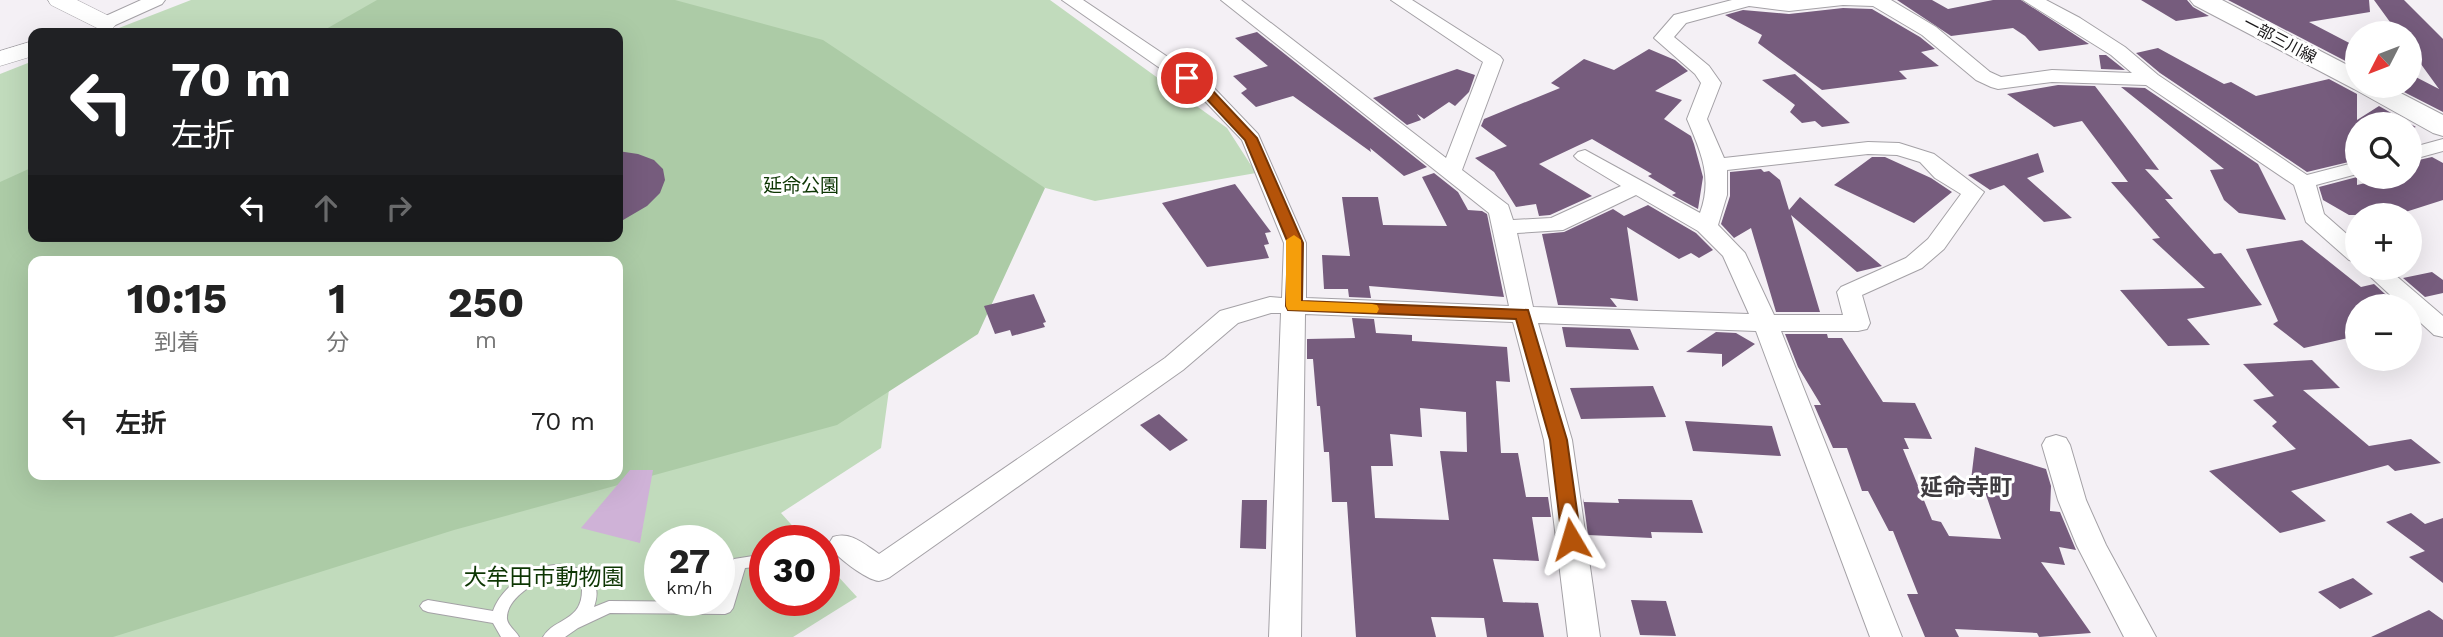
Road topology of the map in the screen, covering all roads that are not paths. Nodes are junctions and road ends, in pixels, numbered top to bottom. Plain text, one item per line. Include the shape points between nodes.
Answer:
1 (59, 0) edge
2 (156, 0) edge
3 (1071, 0) edge
4 (1230, 0) edge
5 (1400, 0) edge
6 (2032, 0) edge
7 (2203, 0) edge
8 (105, 23) junction
9 (92, 28) edge
10 (28, 50) edge
11 (0, 59) edge
12 (2345, 75) edge
13 (2151, 79) junction
14 (2389, 98) edge
15 (2443, 127) edge
16 (2443, 145) edge
17 (2422, 151) edge
18 (1585, 156) dead end
19 (1716, 165) junction
20 (2345, 171) edge
21 (1451, 172) junction
22 (2304, 182) junction
23 (1637, 186) junction
24 (1706, 226) junction
25 (1504, 228) junction
26 (2345, 244) edge
27 (2387, 280) edge
28 (1294, 306) junction
29 (1522, 314) junction
30 (1765, 323) junction
31 (2443, 329) edge
32 (2056, 444) dead end
33 (840, 550) edge
34 (749, 561) edge
35 (428, 606) dead end
36 (498, 618) junction
37 (563, 632) edge
38 (509, 637) edge
39 (1285, 637) edge
40 (1584, 637) edge
41 (1886, 637) edge
42 (2140, 637) edge

1 - 8 street
2 - 8 street
3 - 28 street via 1208,92 1251,138 1295,243
4 - 21 street
5 - 21 street via 1493,60
6 - 13 street via 2118,51
7 - 12 main road, 一部三川線
8 - 9 street
10 - 11 street
13 - 19 street via 2052,76 1998,83 1886,4 1843,0 1789,6 1749,1 1680,19 1664,38 1711,83 1697,119
13 - 22 street
14 - 15 main road
16 - 17 street
18 - 23 street
19 - 24 street via 1718,198
19 - 30 street via 1868,148 1899,149 1927,158 1973,192 1936,244 1914,263 1849,292 1858,323
20 - 22 street
21 - 25 street via 1500,210
22 - 26 street via 2314,216
23 - 24 street
23 - 25 street via 1555,225
24 - 30 street via 1733,253
25 - 29 street
27 - 31 street
28 - 29 street
28 - 33 street via 1270,305 1229,317 1174,364 879,569
28 - 39 street
29 - 30 street
29 - 40 street via 1558,440
30 - 41 street
32 - 42 street via 2092,547
34 - 37 lane via 739,563 725,608 609,607
35 - 36 lane
36 - 37 lane via 508,596 519,586 547,572 574,573 589,586 591,597
36 - 38 lane

